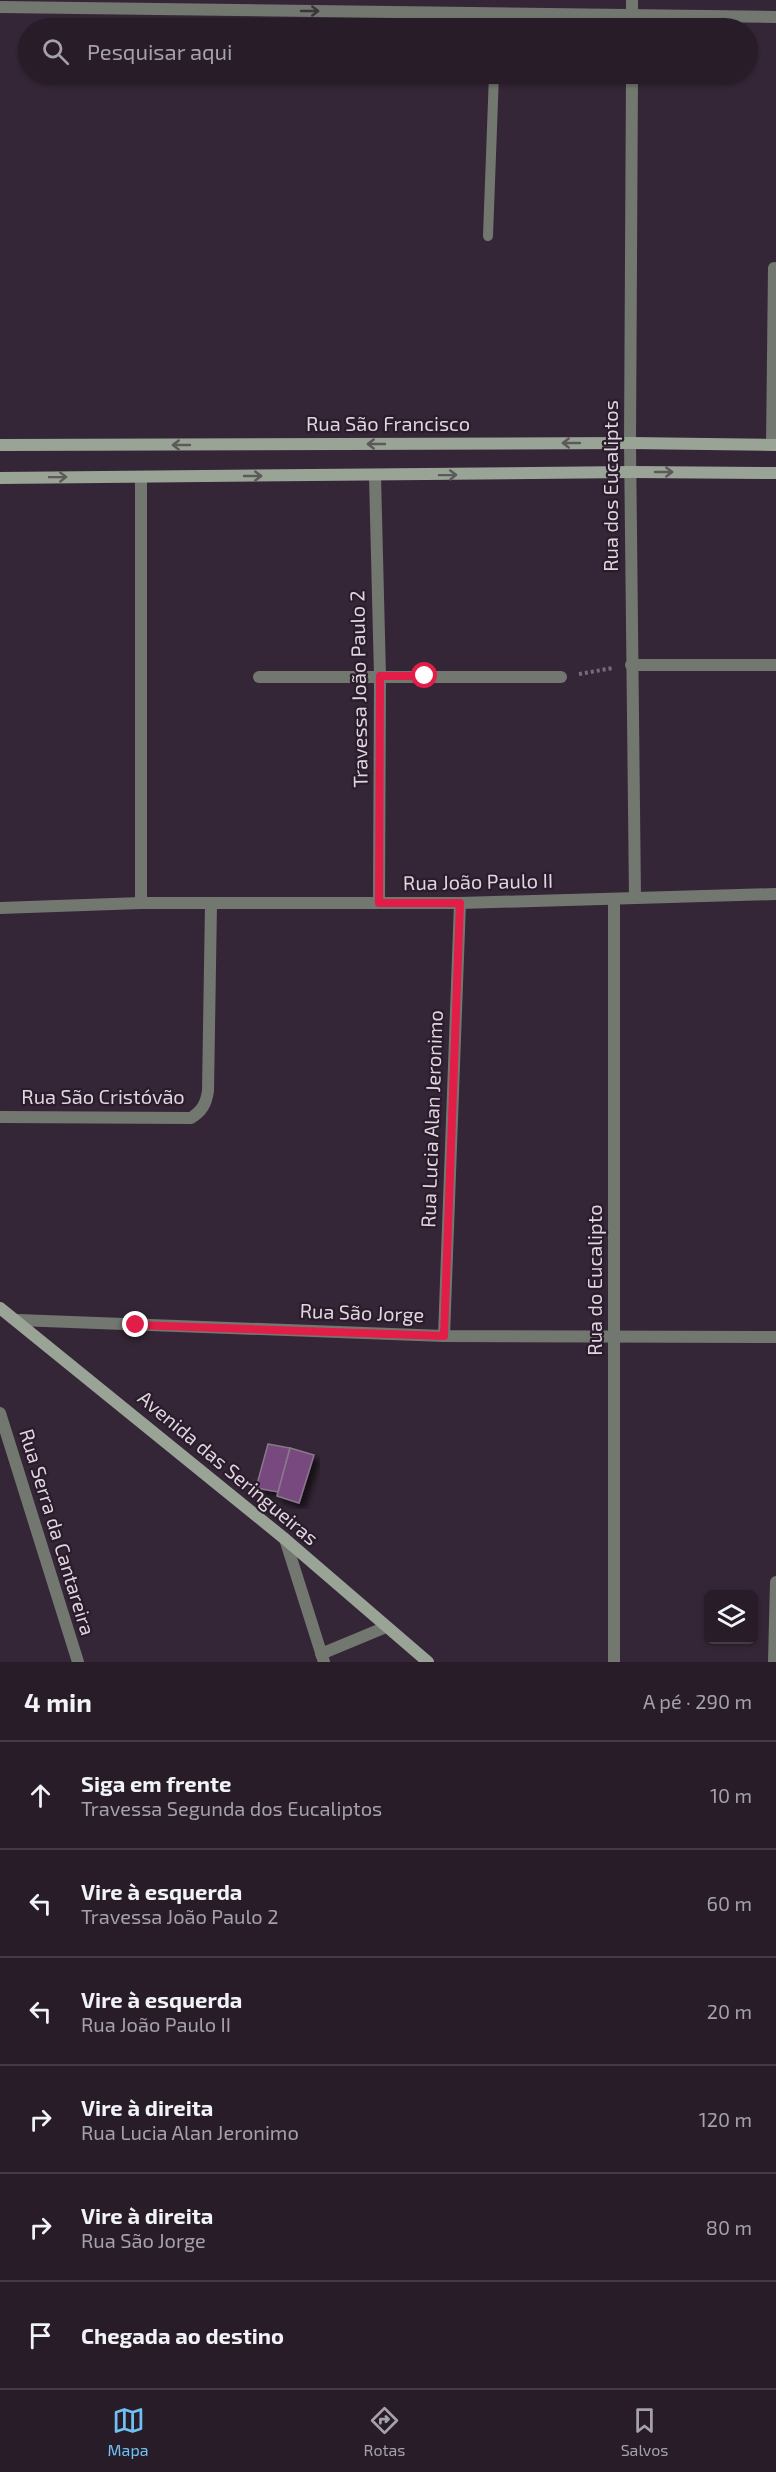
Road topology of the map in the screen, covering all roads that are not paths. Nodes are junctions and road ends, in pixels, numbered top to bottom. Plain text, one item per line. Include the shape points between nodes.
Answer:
1 (632, 0) edge
2 (0, 8) edge
3 (496, 14) junction
4 (776, 17) edge
5 (496, 18) edge
6 (564, 18) edge
7 (632, 18) edge
8 (747, 18) edge
9 (494, 84) edge
10 (632, 84) edge
11 (488, 236) dead end
12 (774, 268) dead end
13 (630, 443) junction
14 (0, 445) edge
15 (774, 445) edge
16 (631, 472) junction
17 (776, 473) edge
18 (375, 476) junction
19 (141, 477) junction
20 (0, 478) edge
21 (631, 665) junction
22 (776, 665) edge
23 (380, 676) junction
24 (259, 677) dead end
25 (561, 677) road end
26 (776, 894) edge
27 (635, 898) junction
28 (614, 899) junction
29 (141, 903) junction
30 (379, 903) junction
31 (460, 903) junction
32 (211, 904) junction
33 (0, 908) edge
34 (0, 1117) edge
35 (0, 1308) edge
36 (18, 1320) junction
37 (444, 1336) junction
38 (615, 1336) junction
39 (776, 1337) edge
40 (0, 1413) edge
41 (285, 1539) junction
42 (776, 1582) edge
43 (386, 1627) junction
44 (323, 1658) edge
45 (78, 1662) edge
46 (428, 1662) edge
47 (614, 1662) edge
48 (774, 1662) edge

1 - 7 street
2 -> 3 street
3 - 5 lane
3 - 6 street
4 - 8 street
9 - 11 lane
10 - 13 street, Rua dos Eucaliptos
12 - 15 street
13 -> 14 street, Rua São Francisco
13 - 15 street, Rua São Francisco
13 - 16 street, Rua dos Eucaliptos
16 -> 17 street
18 -> 16 street
16 - 21 street, Rua dos Eucaliptos
19 -> 18 street
18 - 23 street, Travessa João Paulo 2
20 -> 19 street
19 - 29 street
21 - 22 street
21 - 27 street, Rua dos Eucaliptos
23 - 24 street
23 - 25 street
23 - 30 street, Travessa João Paulo 2
26 - 27 street, Rua João Paulo II
27 - 28 street, Rua João Paulo II
28 - 31 street, Rua João Paulo II
28 - 38 street, Rua do Eucalipto
29 - 32 street, Rua João Paulo II
29 - 33 street, Rua João Paulo II
30 - 31 street, Rua João Paulo II
30 - 32 street, Rua João Paulo II
31 - 37 street, Rua Lucia Alan Jeronimo
32 - 34 street, Rua São Cristóvão via 207,1091 203,1108 191,1118
35 - 36 street, Avenida das Seringueiras
36 - 37 street, Rua São Jorge
36 - 41 street, Avenida das Seringueiras
37 - 38 street, Rua São Jorge
38 - 39 street, Rua São Jorge
38 - 47 street, Rua do Eucalipto
40 - 45 street, Rua Serra da Cantareira
41 - 43 street, Avenida das Seringueiras
41 - 44 street
42 - 48 street
43 - 44 street
43 - 46 street, Avenida das Seringueiras

